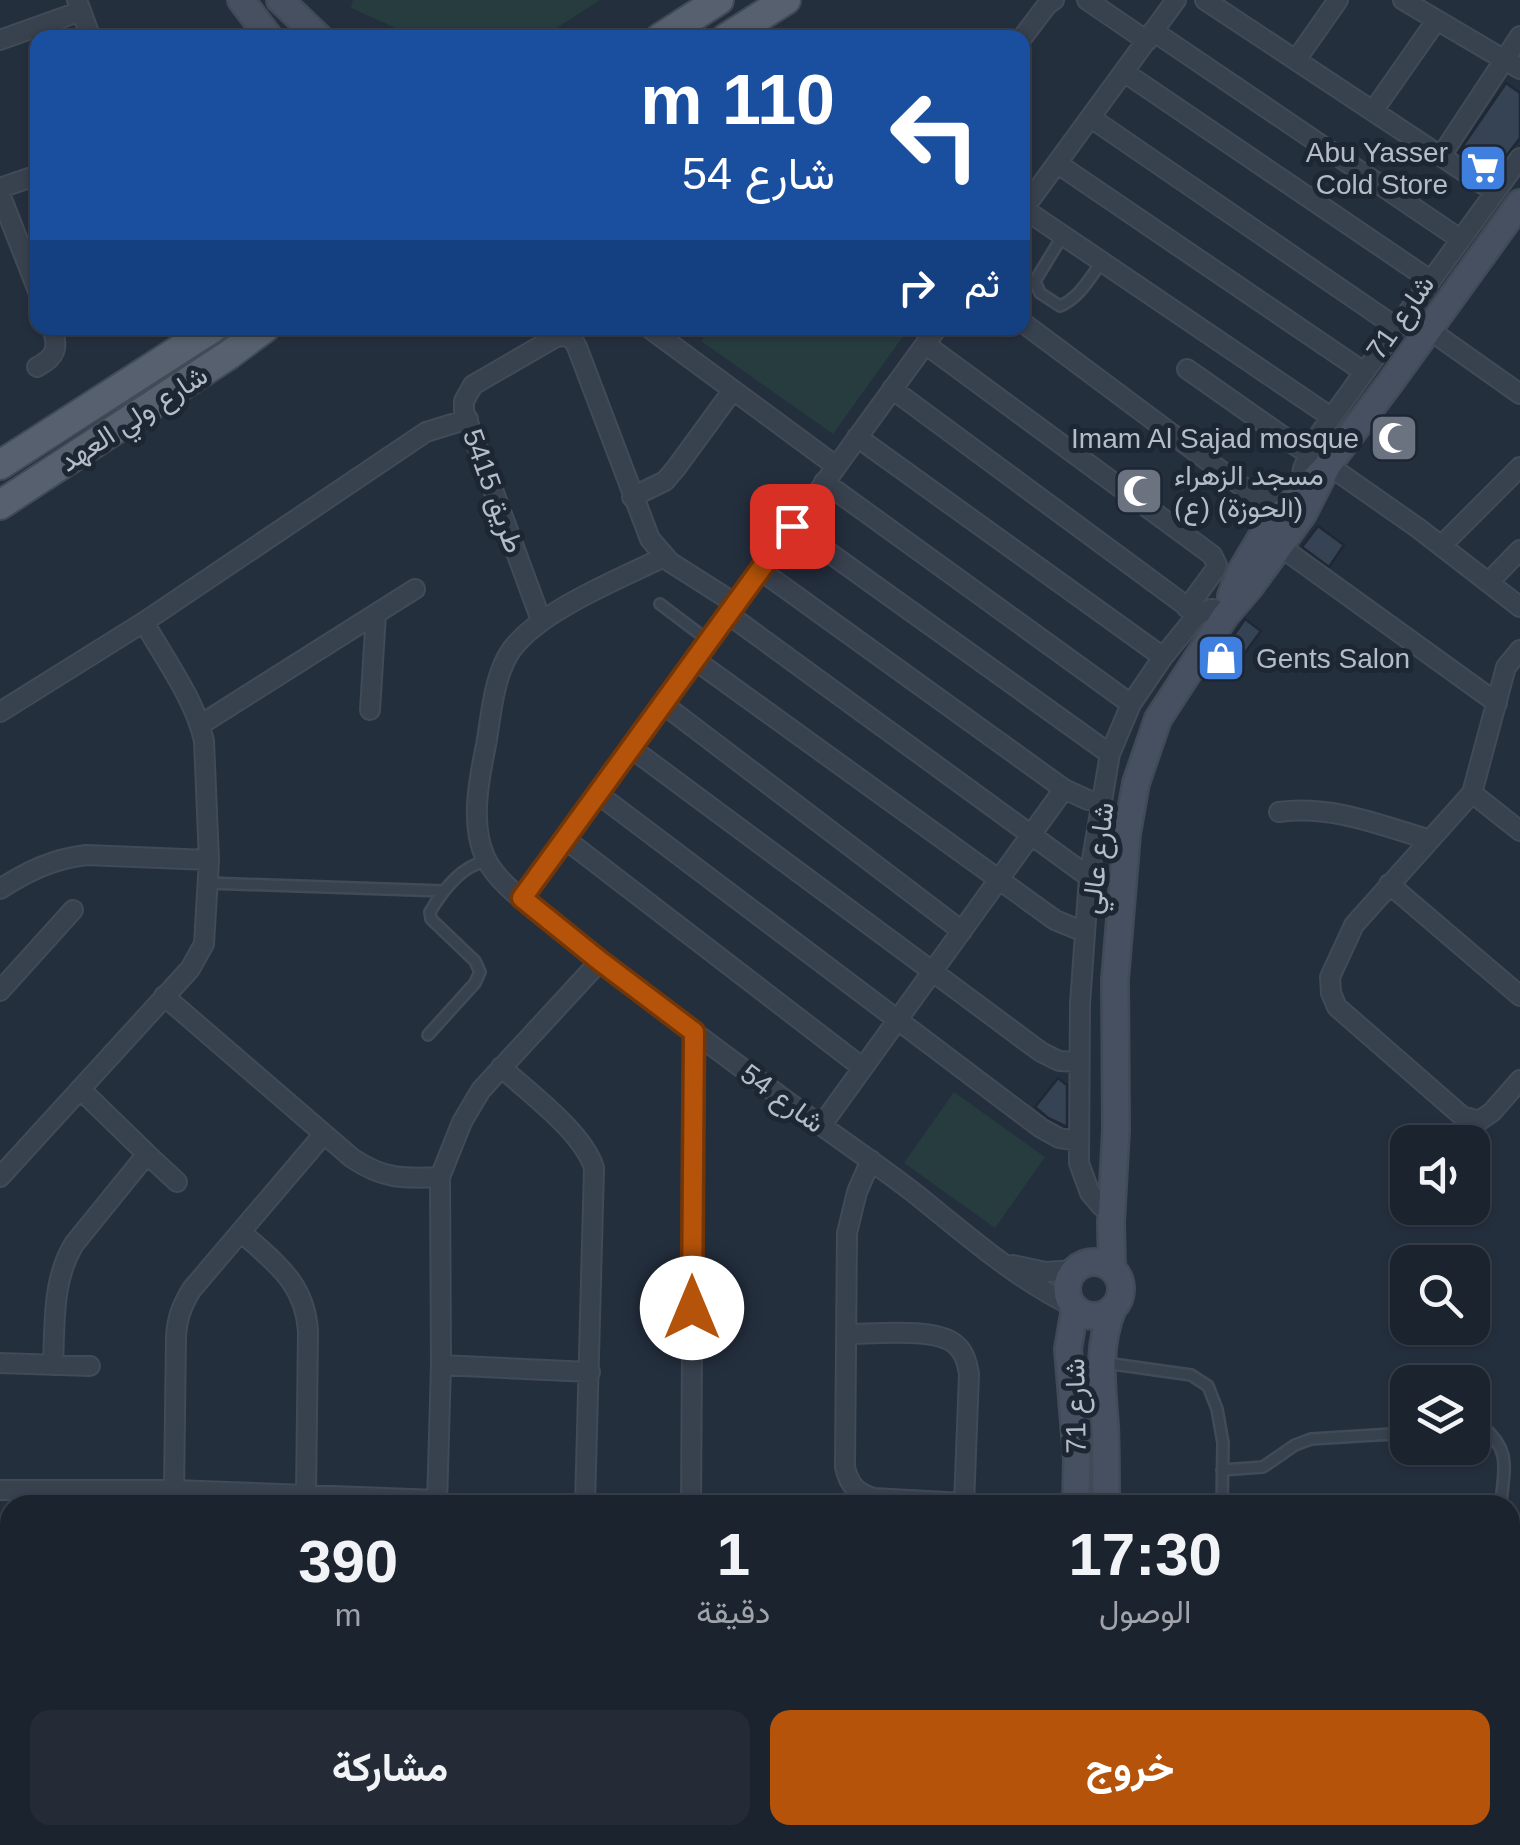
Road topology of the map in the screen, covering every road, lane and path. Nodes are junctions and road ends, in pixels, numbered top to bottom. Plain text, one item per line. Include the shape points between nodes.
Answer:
1 (241, 0) edge
2 (280, 0) edge
3 (719, 0) edge
4 (786, 0) edge
5 (1054, 0) edge
6 (1087, 0) edge
7 (1176, 0) edge
8 (1205, 0) edge
9 (1338, 0) edge
10 (1403, 0) edge
11 (79, 5) edge
12 (1436, 22) junction
13 (88, 30) edge
14 (264, 30) edge
15 (312, 30) edge
16 (672, 30) edge
17 (739, 30) edge
18 (1028, 30) edge
19 (1150, 36) junction
20 (1520, 36) edge
21 (0, 40) edge
22 (1296, 60) junction
23 (1512, 64) edge
24 (1124, 72) junction
25 (1373, 111) junction
26 (1091, 118) junction
27 (1441, 156) junction
28 (1520, 158) edge
29 (1058, 164) junction
30 (30, 178) edge
31 (0, 191) edge
32 (1495, 192) junction
33 (1030, 201) edge
34 (1520, 203) edge
35 (1030, 214) edge
36 (1063, 235) junction
37 (1460, 239) junction
38 (1102, 262) junction
39 (30, 270) edge
40 (1430, 280) junction
41 (1396, 327) junction
42 (1030, 328) edge
43 (1428, 329) junction
44 (54, 335) edge
45 (201, 335) edge
46 (256, 335) edge
47 (658, 335) edge
48 (931, 335) edge
49 (924, 344) junction
50 (37, 368) dead end
51 (1187, 369) dead end
52 (1364, 372) junction
53 (892, 389) junction
54 (733, 390) junction
55 (1520, 394) edge
56 (1334, 414) junction
57 (468, 419) junction
58 (857, 437) junction
59 (1348, 439) junction
60 (1318, 460) junction
61 (0, 465) edge
62 (836, 466) junction
63 (1520, 468) edge
64 (824, 482) junction
65 (1244, 488) junction
66 (632, 497) junction
67 (0, 506) edge
68 (1295, 508) junction
69 (792, 526) junction
70 (1273, 538) junction
71 (1442, 546) junction
72 (1520, 550) edge
73 (664, 556) junction
74 (760, 570) junction
75 (1490, 582) junction
76 (415, 589) dead end
77 (660, 604) dead end
78 (1520, 607) edge
79 (732, 609) junction
80 (1192, 611) junction
81 (376, 614) junction
82 (1225, 616) junction
83 (540, 620) junction
84 (144, 622) junction
85 (709, 641) junction
86 (1520, 650) edge
87 (1163, 658) junction
88 (695, 660) junction
89 (1497, 703) junction
90 (663, 704) junction
91 (1131, 704) junction
92 (370, 710) dead end
93 (0, 712) edge
94 (200, 724) junction
95 (631, 748) junction
96 (1110, 754) junction
97 (1064, 789) junction
98 (1472, 793) junction
99 (598, 794) junction
100 (1101, 802) junction
101 (1279, 812) dead end
102 (1520, 831) edge
103 (1031, 836) junction
104 (565, 839) junction
105 (1430, 840) junction
106 (208, 860) junction
107 (487, 862) junction
108 (1090, 878) junction
109 (999, 880) junction
110 (208, 883) junction
111 (1389, 884) junction
112 (0, 889) edge
113 (444, 891) junction
114 (522, 898) junction
115 (74, 910) dead end
116 (962, 931) junction
117 (1084, 932) junction
118 (600, 961) junction
119 (932, 973) junction
120 (0, 991) edge
121 (164, 996) junction
122 (1520, 996) edge
123 (899, 1020) junction
124 (694, 1032) junction
125 (428, 1035) dead end
126 (1079, 1062) junction
127 (501, 1067) junction
128 (863, 1068) junction
129 (1520, 1080) edge
130 (80, 1089) junction
131 (821, 1126) junction
132 (1116, 1130) junction
133 (323, 1135) junction
134 (1078, 1141) junction
135 (147, 1154) junction
136 (871, 1160) junction
137 (0, 1177) edge
138 (440, 1178) junction
139 (176, 1182) dead end
140 (1101, 1206) junction
141 (241, 1232) junction
142 (1008, 1264) junction
143 (1080, 1267) junction
144 (1112, 1268) junction
145 (1074, 1307) junction
146 (1113, 1308) junction
147 (847, 1334) junction
148 (0, 1363) edge
149 (1102, 1363) junction
150 (53, 1365) junction
151 (441, 1365) junction
152 (90, 1366) dead end
153 (590, 1372) junction
154 (1390, 1433) edge
155 (1490, 1433) edge
156 (1222, 1470) junction
157 (0, 1490) edge
158 (174, 1490) junction
159 (50, 1495) edge
160 (115, 1495) edge
161 (249, 1495) edge
162 (294, 1495) edge
163 (437, 1495) edge
164 (586, 1495) edge
165 (691, 1495) edge
166 (866, 1495) edge
167 (964, 1495) edge
168 (1076, 1495) edge
169 (1106, 1495) edge
170 (1222, 1495) edge
171 (1502, 1495) edge

1 - 14 street
2 - 15 street
3 - 16 main road
4 - 17 main road
5 - 18 street
6 - 19 street
7 - 19 street
8 - 22 street
9 - 22 street
10 - 12 street
11 - 13 street
11 - 21 street
12 - 23 street
12 - 25 street
19 - 24 street
19 - 37 street
20 - 23 street
22 - 25 street
23 - 27 street
24 - 26 street
24 - 40 street
25 - 27 street
26 - 29 street
26 - 41 street
27 - 32 street
28 - 32 street
29 - 33 street
29 - 52 street
30 - 31 street
31 - 39 street
32 - 37 street
34 - 43 street, شارع 71
35 - 36 street
36 - 38 street
36 - 38 lane via 1035,282 1040,293 1067,304
37 - 40 street
38 - 56 street
40 - 41 street
41 - 52 street
42 - 65 street
43 - 55 street
43 - 59 street, شارع 71
44 - 50 street via 55,353
45 - 61 main road, شارع ولي العهد
46 - 67 main road, شارع ولي العهد
47 - 54 street
48 - 49 street
49 - 53 street
49 - 80 street via 1212,555 1217,565
51 - 60 street
52 - 56 street
53 - 58 street
53 - 80 street
54 - 62 street
54 - 66 street via 665,481
56 - 59 street
56 - 60 street via 1313,443
57 - 66 street, طريق 5415 via 464,401 474,385 565,335 577,347
57 - 83 street, طريق 5415
57 - 84 street via 426,432
58 - 62 street
58 - 87 street
59 - 60 street, شارع 71
60 - 68 street, شارع عالي
60 - 71 street
62 - 64 street
63 - 71 street
64 - 69 street
64 - 91 street
65 - 68 street
65 - 70 street
66 - 73 street, طريق 5415
68 - 70 street, شارع عالي
69 - 74 street
69 - 96 street
70 - 82 street, شارع عالي via 1240,572
70 - 89 street
71 - 75 street
72 - 75 street
73 - 79 street, طريق 5415
73 - 83 street
74 - 79 street
74 - 97 street
75 - 78 street
76 - 81 street
77 - 85 lane
79 - 85 street
79 - 103 street, طريق 5415
80 - 82 street
80 - 87 street
81 - 92 street
81 - 94 street
82 - 132 street, شارع عالي via 1158,720 1136,784 1115,980
83 - 107 street via 506,658 497,686 480,774 480,844
84 - 93 street
84 - 94 street
85 - 88 street
86 - 89 street via 1506,668
87 - 91 street
88 - 90 street
88 - 109 street
89 - 98 street
90 - 95 street
90 - 116 street
91 - 96 street
94 - 106 street
95 - 99 street
95 - 119 street
96 - 100 street
97 - 100 street
97 - 103 street
98 - 102 street
98 - 105 street
99 - 104 street
99 - 123 street
100 - 108 street
101 - 105 street via 1327,811
103 - 108 street, طريق 5415
103 - 109 street
104 - 114 street
104 - 128 street
105 - 111 street
106 - 110 street
106 - 112 street via 73,856
107 - 113 lane
107 - 114 street, شارع 54
108 - 117 street
109 - 116 street
109 - 117 street via 1054,920
110 - 113 lane
110 - 121 street via 204,944
111 - 122 street
111 - 129 street via 1354,925 1330,977 1336,1006 1462,1116 1479,1121
113 - 125 lane via 430,916 480,972
114 - 118 street, شارع 54
115 - 120 street
116 - 119 street
117 - 126 street
118 - 124 street, شارع 54
118 - 127 street
119 - 123 street
119 - 126 street via 1041,1052
121 - 130 street
121 - 133 street
123 - 128 street
123 - 134 street via 1050,1134
124 - 131 street, شارع 54
124 - 165 street
126 - 134 street
127 - 138 street via 462,1122
127 - 153 street via 585,1146 594,1168
128 - 131 street
130 - 135 street
130 - 137 street
131 - 136 street, شارع 54
132 - 140 street, شارع عالي
132 - 144 street, شارع عالي
133 - 138 street via 386,1176
133 - 141 street
134 - 140 street via 1083,1179
135 - 139 street
135 - 150 street via 65,1259
136 - 142 street, شارع 54
136 - 147 street via 848,1233
138 - 151 street
140 - 143 street, شارع عالي via 1093,1246
141 - 158 street via 192,1289 177,1320
141 - 162 street via 287,1275 305,1306
142 - 143 street, شارع 54 via 1046,1272
142 - 145 street, شارع 54
143 - 144 street via 1099,1262
143 - 145 street via 1068,1286
144 - 146 street via 1121,1290
145 - 146 street via 1097,1316
145 - 168 street, شارع 71 via 1068,1349
146 - 149 street, شارع 71
147 - 166 street via 844,1467 848,1482
147 - 167 street via 932,1335 958,1347 969,1374
148 - 150 street
149 - 156 lane via 1191,1375 1208,1386 1223,1443
149 - 169 street, شارع 71
150 - 152 street
151 - 153 street
151 - 163 street
153 - 164 street
154 - 156 lane via 1311,1440 1263,1467
155 - 171 lane via 1504,1453
156 - 170 lane
157 - 159 street
158 - 160 street
158 - 161 street

